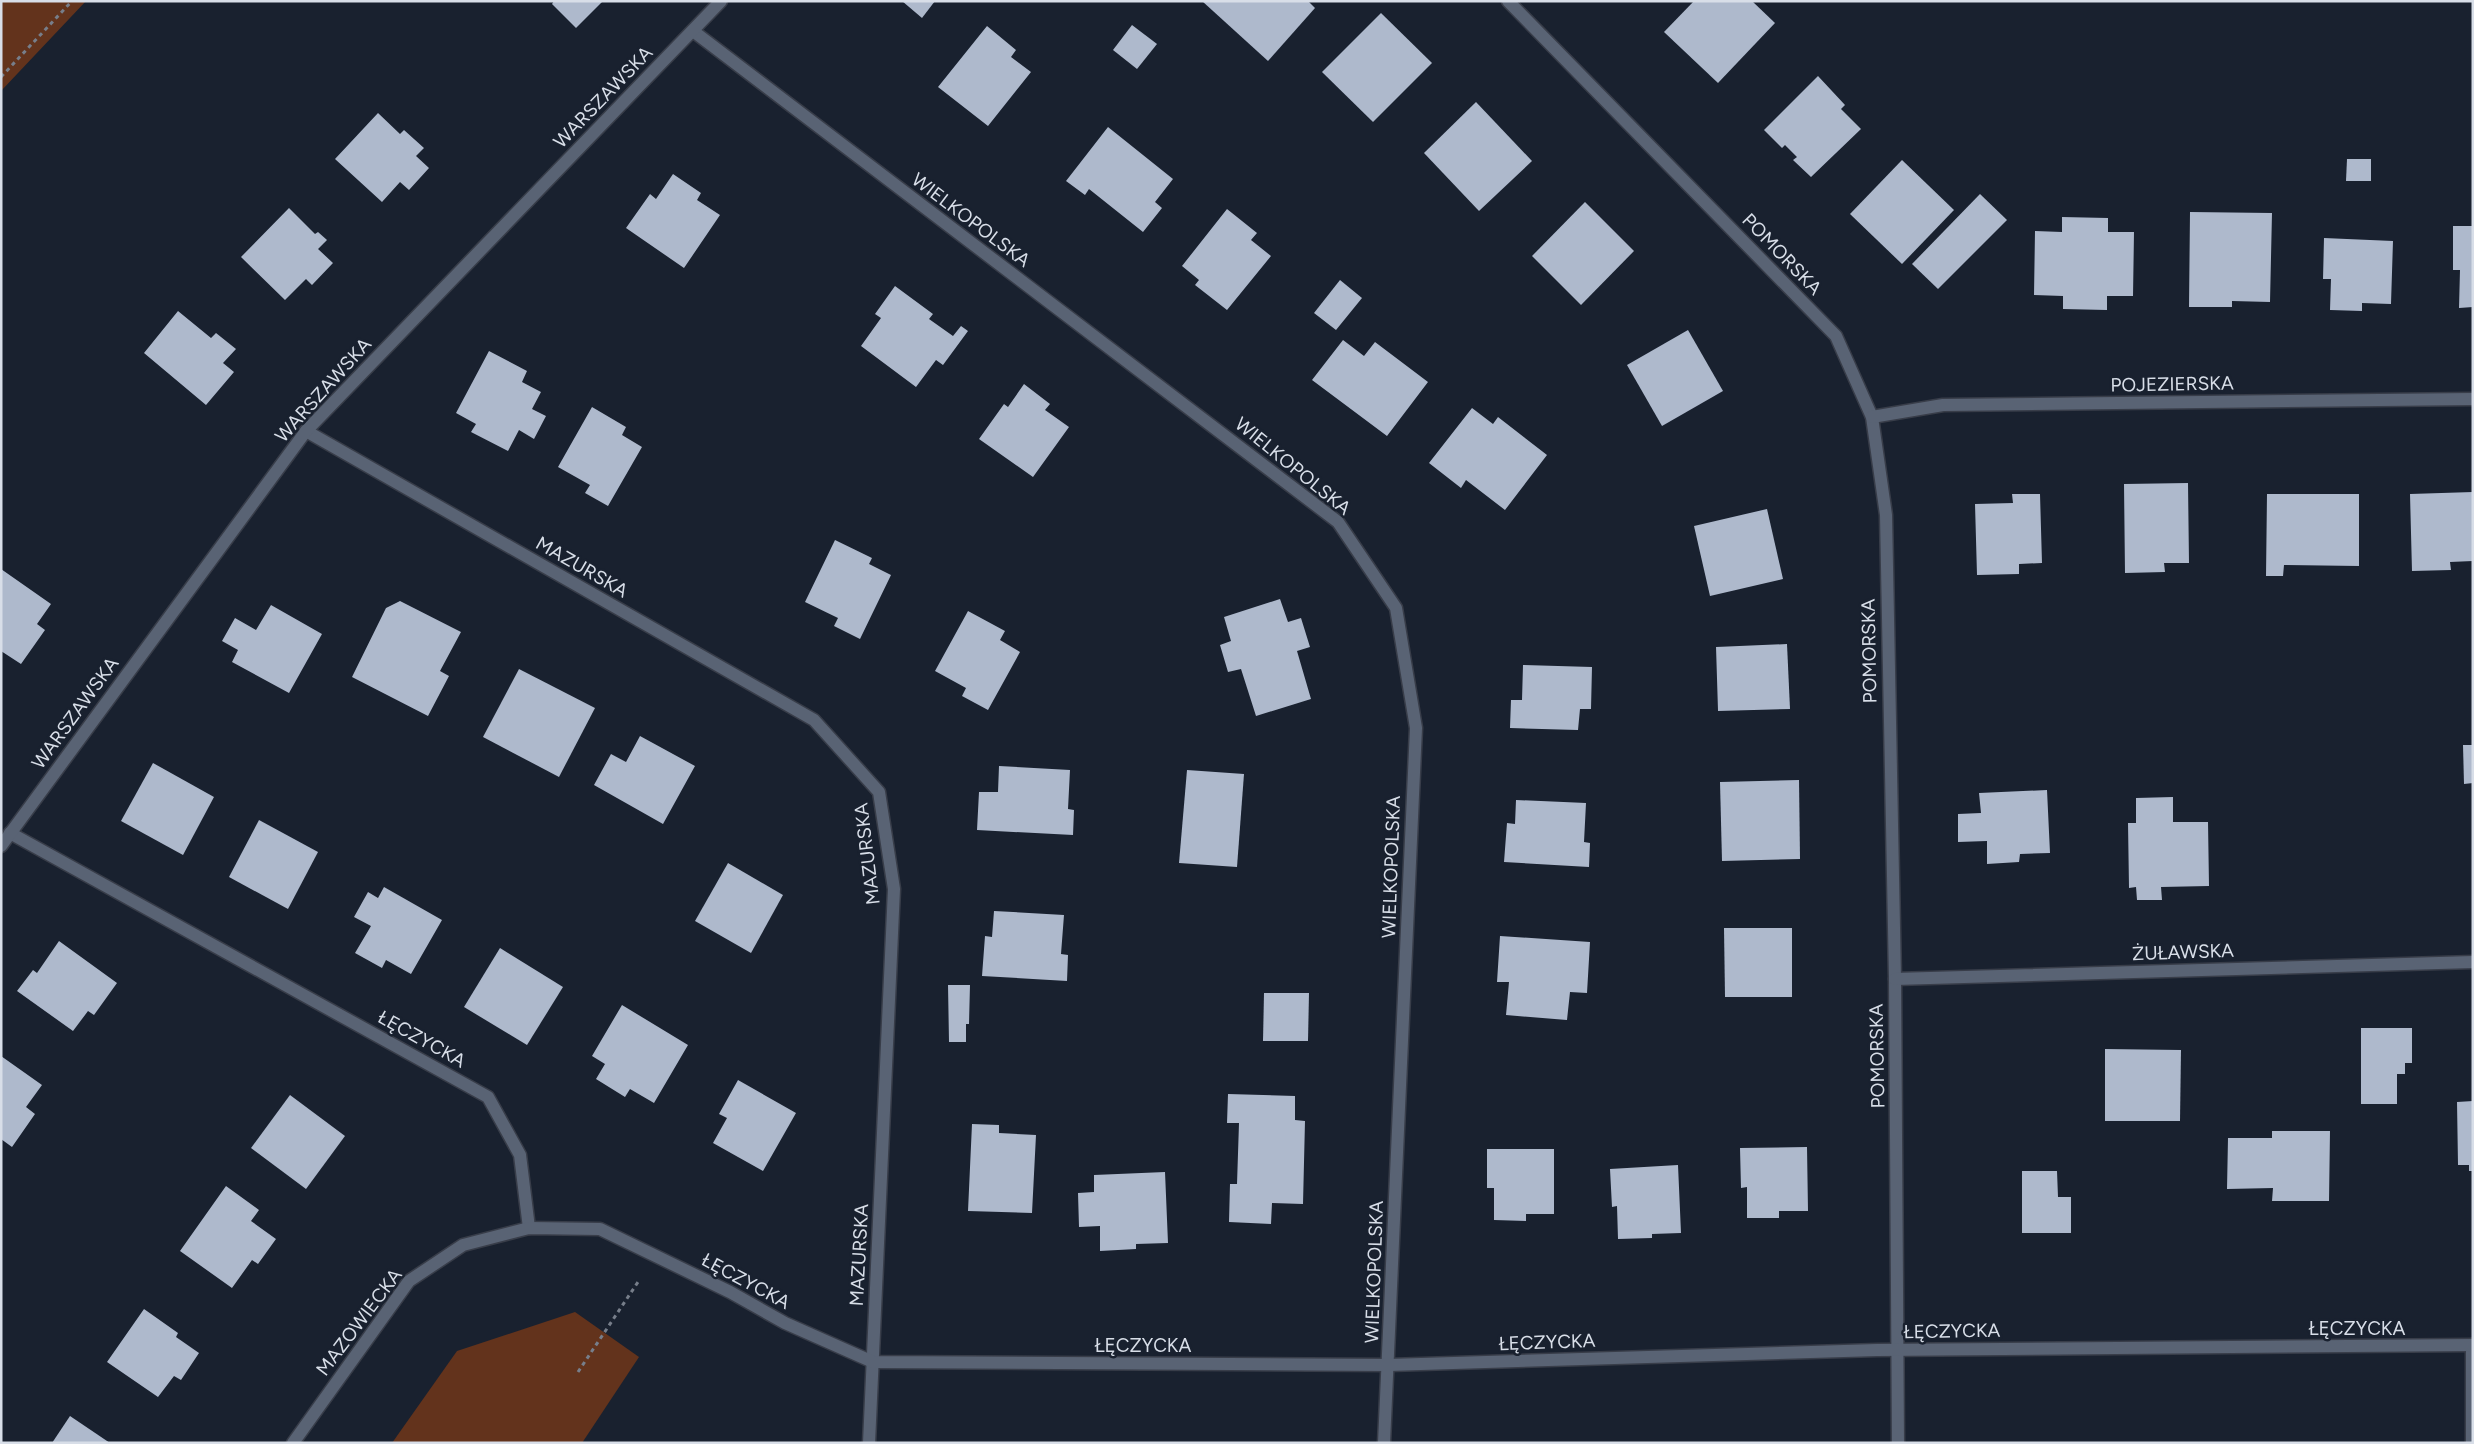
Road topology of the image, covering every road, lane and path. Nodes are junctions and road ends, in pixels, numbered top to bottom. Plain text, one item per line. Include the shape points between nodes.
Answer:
1 (72, 1) edge
2 (721, 1) edge
3 (1508, 1) edge
4 (693, 31) junction
5 (1, 77) edge
6 (2473, 399) edge
7 (1872, 417) junction
8 (306, 431) junction
9 (10, 833) junction
10 (1, 846) edge
11 (2473, 962) edge
12 (1895, 979) junction
13 (529, 1228) junction
14 (655, 1256) junction
15 (2473, 1345) edge
16 (1899, 1350) junction
17 (873, 1362) junction
18 (1389, 1365) junction
19 (578, 1372) dead end
20 (293, 1443) edge
21 (869, 1443) edge
22 (1384, 1443) edge
23 (1898, 1443) edge
24 (2472, 1443) edge

1 - 5 path
2 - 4 street, WARSZAWSKA
3 - 7 street, POMORSKA via 1836,336
4 - 8 street, WARSZAWSKA
4 - 18 street, WIELKOPOLSKA via 1338,522 1396,608 1416,728
6 - 7 street, POJEZIERSKA via 1943,405
7 - 12 street, POMORSKA via 1886,515
8 - 9 street, WARSZAWSKA
8 - 17 street, MAZURSKA via 814,720 879,792 894,889
9 - 10 street, WARSZAWSKA
9 - 13 street, ŁĘCZYCKA via 488,1096 520,1154
11 - 12 street, ŻUŁAWSKA
12 - 16 street, POMORSKA
13 - 14 street, ŁĘCZYCKA via 600,1230
13 - 20 street, MAZOWIECKA via 463,1245 409,1281
14 - 17 street, ŁĘCZYCKA via 785,1323
14 - 19 path
15 - 16 street, ŁĘCZYCKA
15 - 24 street
16 - 18 street, ŁĘCZYCKA
16 - 23 street, POMORSKA
17 - 18 street, ŁĘCZYCKA
17 - 21 street, MAZURSKA
18 - 22 street, WIELKOPOLSKA

